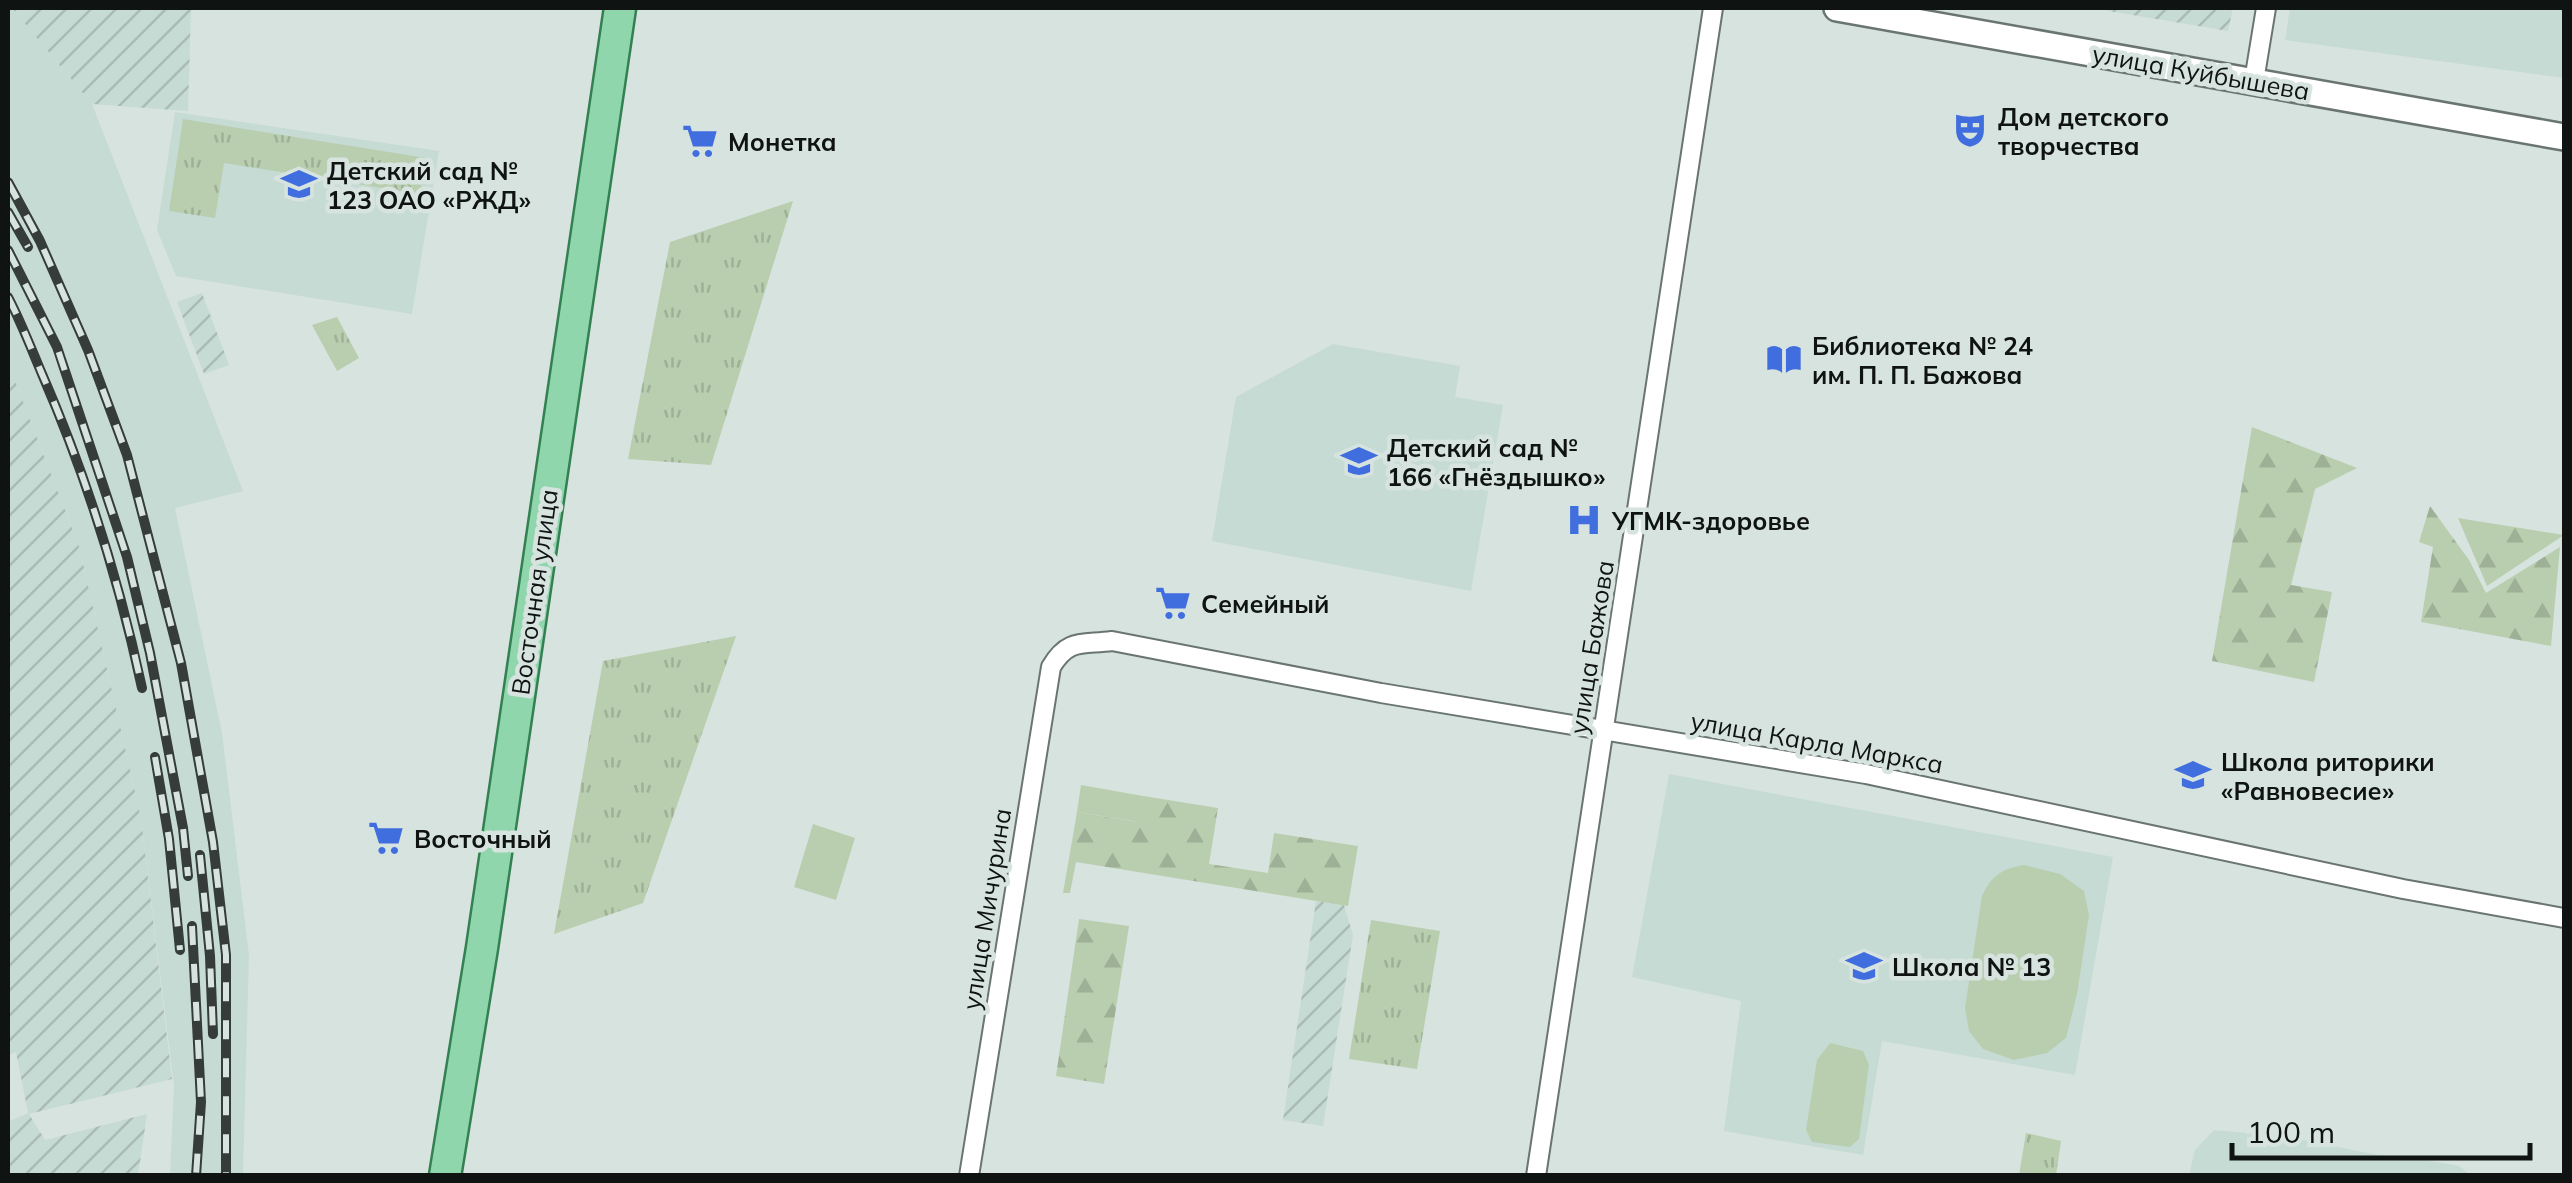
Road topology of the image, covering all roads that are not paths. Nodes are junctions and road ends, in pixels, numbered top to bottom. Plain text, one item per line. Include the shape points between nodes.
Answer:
1 (620, 8) edge
2 (1713, 8) edge
3 (1837, 8) edge
4 (2266, 8) edge
5 (2254, 81) junction
6 (2564, 137) edge
7 (1059, 652) joint
8 (1604, 729) junction
9 (2564, 918) edge
10 (445, 1176) edge
11 (969, 1176) edge
12 (1536, 1176) edge

1 - 10 main road, Восточная улица
2 - 8 street, улица Бажова
3 - 5 main road, улица Куйбышева
4 - 5 street
5 - 6 main road, улица Куйбышева
7 - 8 street, улица Карла Маркса via 1071,644 1112,641
7 - 11 street, улица Мичурина via 1051,666
8 - 9 street, улица Карла Маркса via 1866,774
8 - 12 street, улица Бажова

